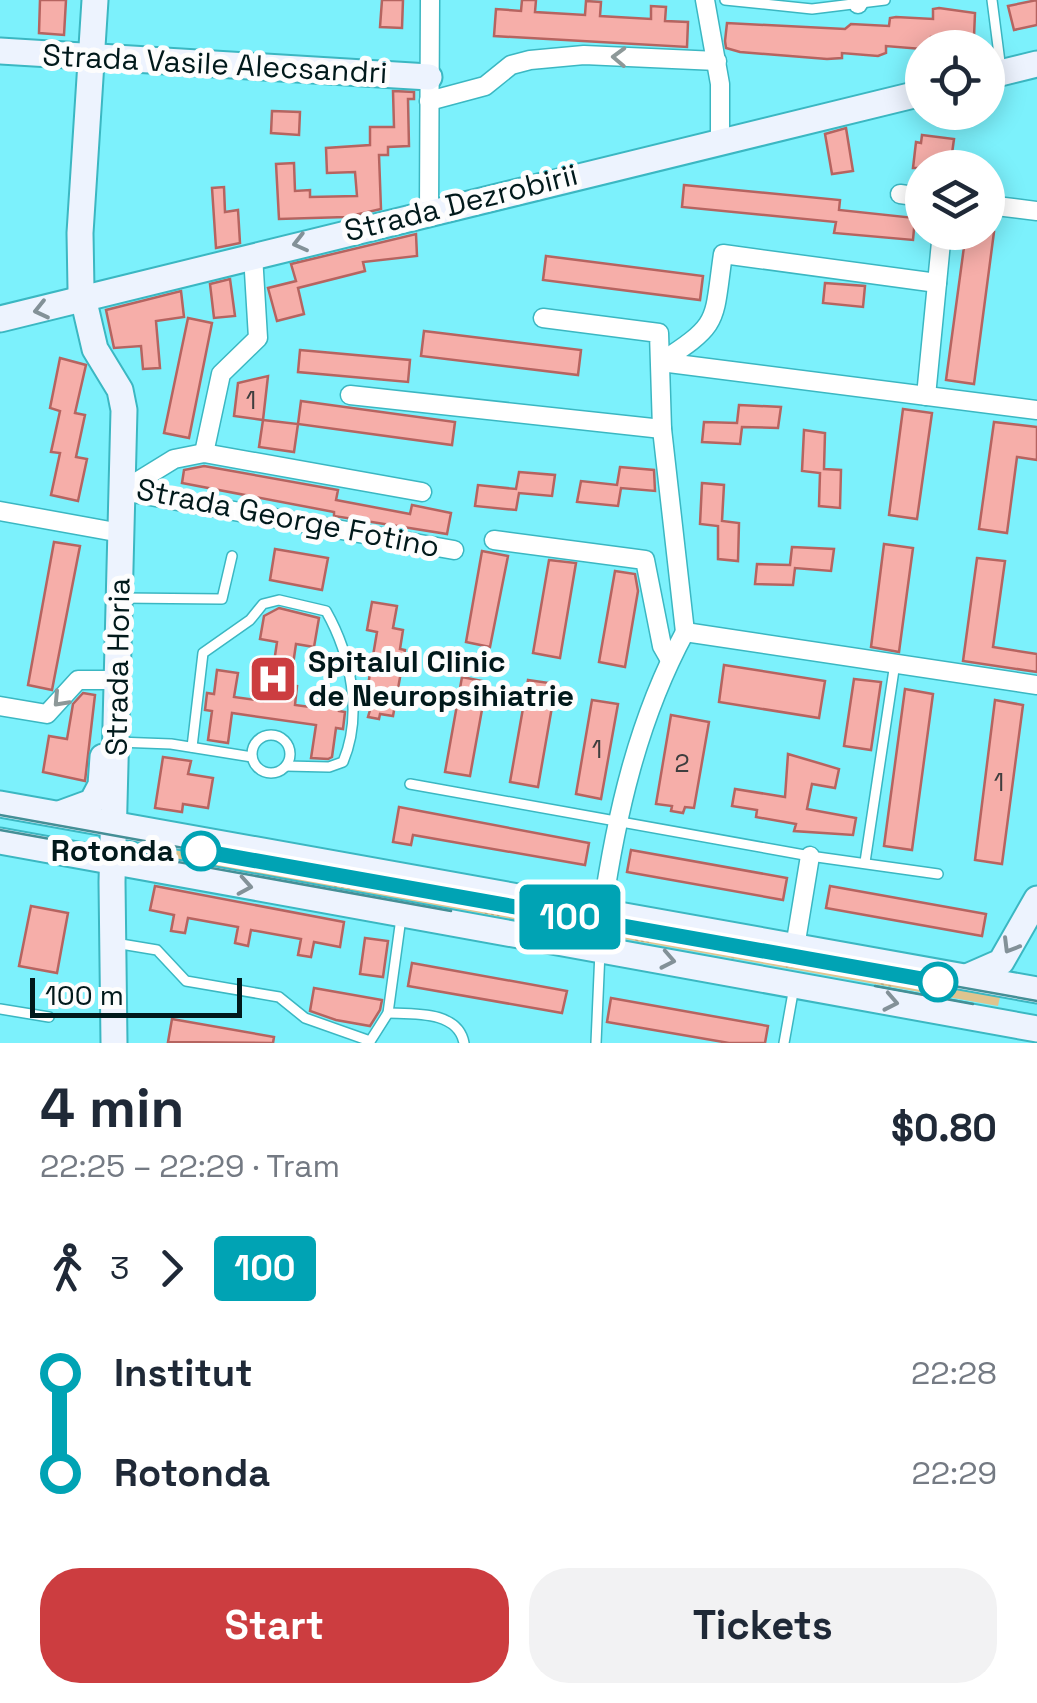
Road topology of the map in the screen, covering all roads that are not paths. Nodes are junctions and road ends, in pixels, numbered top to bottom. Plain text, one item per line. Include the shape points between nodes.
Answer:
1 (95, 0) edge
2 (430, 0) edge
3 (704, 0) edge
4 (725, 0) edge
5 (885, 0) edge
6 (992, 0) edge
7 (858, 2) edge
8 (813, 4) edge
9 (993, 30) edge
10 (0, 51) edge
11 (91, 57) junction
12 (717, 62) junction
13 (1037, 64) edge
14 (1005, 72) edge
15 (430, 89) junction
16 (905, 97) edge
17 (720, 140) junction
18 (900, 194) dead end
19 (905, 195) edge
20 (1005, 207) edge
21 (1037, 210) edge
22 (428, 211) junction
23 (940, 250) edge
24 (252, 255) junction
25 (937, 283) junction
26 (82, 301) junction
27 (543, 318) dead end
28 (0, 319) edge
29 (662, 362) junction
30 (350, 395) dead end
31 (926, 396) junction
32 (1037, 410) edge
33 (662, 429) junction
34 (204, 452) junction
35 (122, 490) junction
36 (422, 492) dead end
37 (0, 510) edge
38 (121, 533) junction
39 (494, 540) dead end
40 (454, 550) dead end
41 (232, 556) dead end
42 (119, 598) junction
43 (685, 632) junction
44 (670, 660) junction
45 (895, 664) junction
46 (116, 680) junction
47 (1037, 686) edge
48 (0, 706) edge
49 (114, 742) junction
50 (192, 747) junction
51 (252, 757) junction
52 (286, 766) junction
53 (410, 784) dead end
54 (0, 804) edge
55 (57, 814) junction
56 (615, 821) junction
57 (116, 824) junction
58 (0, 842) edge
59 (810, 856) junction
60 (865, 862) junction
61 (114, 864) junction
62 (938, 874) dead end
63 (1037, 900) edge
64 (602, 912) junction
65 (402, 913) junction
66 (113, 942) junction
67 (601, 947) junction
68 (795, 948) junction
69 (969, 976) junction
70 (795, 984) junction
71 (1037, 988) edge
72 (0, 1009) edge
73 (388, 1013) junction
74 (50, 1017) dead end
75 (1032, 1033) edge
76 (369, 1042) edge
77 (114, 1043) edge
78 (464, 1043) edge
79 (596, 1043) edge
80 (784, 1043) edge

1 - 11 street, Strada Horia
2 - 15 street
3 - 12 street
4 - 8 lane
5 - 7 lane
6 - 9 lane
7 - 8 lane
10 - 11 street, Strada Vasile Alecsandri
11 - 15 street, Strada Vasile Alecsandri
11 - 26 street, Strada Horia
12 -> 15 street via 584,55 530,60 484,86
12 - 17 street
13 - 14 street
15 - 22 street
16 - 17 street, Strada Dezrobirii
17 - 22 street, Strada Dezrobirii
18 - 19 street
20 - 21 street
22 -> 24 street, Strada Dezrobirii
23 - 25 street
24 - 26 street, Strada Dezrobirii
24 - 34 street via 258,338 221,374
25 - 29 street via 723,254 706,332
25 - 31 street
26 -> 28 street, Strada Dezrobirii
26 - 35 street, Strada Horia via 94,349 124,400
27 - 29 street via 659,333
29 - 31 street
29 - 33 street
30 - 33 street
31 - 32 street
33 - 43 street
34 - 35 street, Strada George Fotino via 174,460
34 - 36 street, Strada George Fotino
35 - 38 street, Strada Horia
35 - 40 street, Strada George Fotino
37 - 38 street
38 - 42 street, Strada Horia
39 - 44 street via 645,560
41 - 42 lane via 222,599
42 - 46 street, Strada Horia
43 - 44 street
43 - 45 street
44 - 56 street
45 - 47 street
45 - 60 lane
46 -> 48 street via 78,680 46,714
46 - 49 street, Strada Horia
46 - 55 street via 106,696 100,790 92,802
49 - 50 lane
49 - 57 street, Strada Horia
50 - 51 lane
50 - 52 lane via 203,652 262,604 310,604 326,611 337,630 351,687 353,739 343,762
51 - 52 lane via 263,772
51 - 52 lane via 258,740 276,736 289,748
53 - 56 lane
54 - 55 street
55 - 57 street
56 - 59 lane
56 - 64 street
57 - 61 street, Strada Horia
57 - 64 street
58 - 61 street
59 - 60 lane
59 - 68 street
60 - 62 lane
61 -> 65 street
61 - 66 street, Strada Horia
63 -> 69 street via 1001,962
64 - 68 street
65 - 67 street
65 - 73 lane
66 - 76 lane via 157,950 186,981 279,996 305,1018
66 - 77 street, Strada Horia
67 -> 70 street
67 - 79 lane
68 - 69 street
69 - 71 street
70 -> 75 street
70 - 80 lane
71 - 75 street
72 - 74 lane
73 - 76 lane
73 - 78 lane via 451,1022

